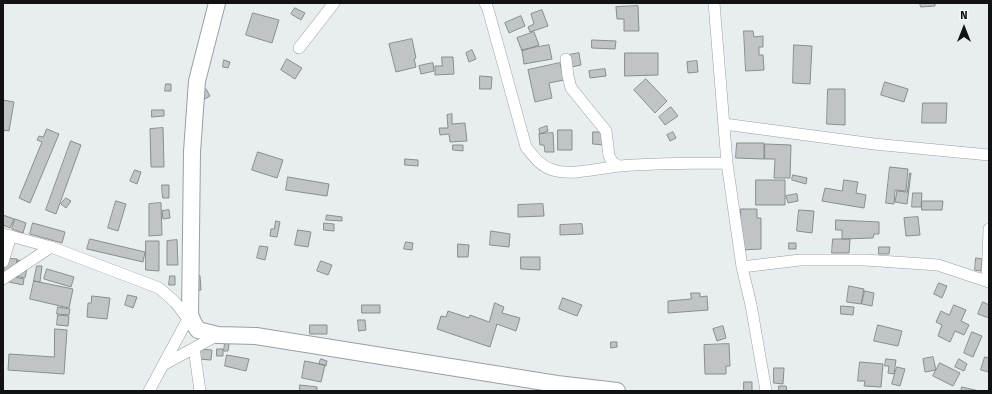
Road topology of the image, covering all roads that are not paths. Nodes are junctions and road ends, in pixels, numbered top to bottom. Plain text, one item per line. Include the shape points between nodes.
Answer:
1 (334, 3) edge
2 (485, 3) edge
3 (714, 3) edge
4 (216, 4) edge
5 (299, 48) dead end
6 (566, 59) dead end
7 (724, 124) junction
8 (989, 155) edge
9 (727, 163) junction
10 (619, 166) junction
11 (989, 229) edge
12 (7, 235) edge
13 (51, 247) junction
14 (3, 262) edge
15 (742, 267) junction
16 (3, 279) edge
17 (988, 281) edge
18 (189, 317) junction
19 (218, 335) junction
20 (194, 348) junction
21 (163, 366) junction
22 (149, 391) edge
23 (200, 391) edge
24 (618, 391) edge
25 (766, 391) edge

1 - 5 street
2 - 10 street via 526,147 539,163 554,171 575,172
3 - 7 street
4 - 18 street via 197,81 192,152
6 - 10 street via 571,88 606,131 609,156 613,163
7 - 8 street via 874,144
7 - 9 street
9 - 10 street
9 - 15 street
11 - 17 street
12 - 13 street
12 - 14 street
13 - 16 street
13 - 18 street via 159,288
15 - 17 street via 800,260 865,260 938,265
15 - 25 street
18 - 19 street via 198,330
18 - 21 street
19 - 20 street
19 - 24 street via 256,336 557,384
20 - 21 street
20 - 23 street
21 - 22 street

